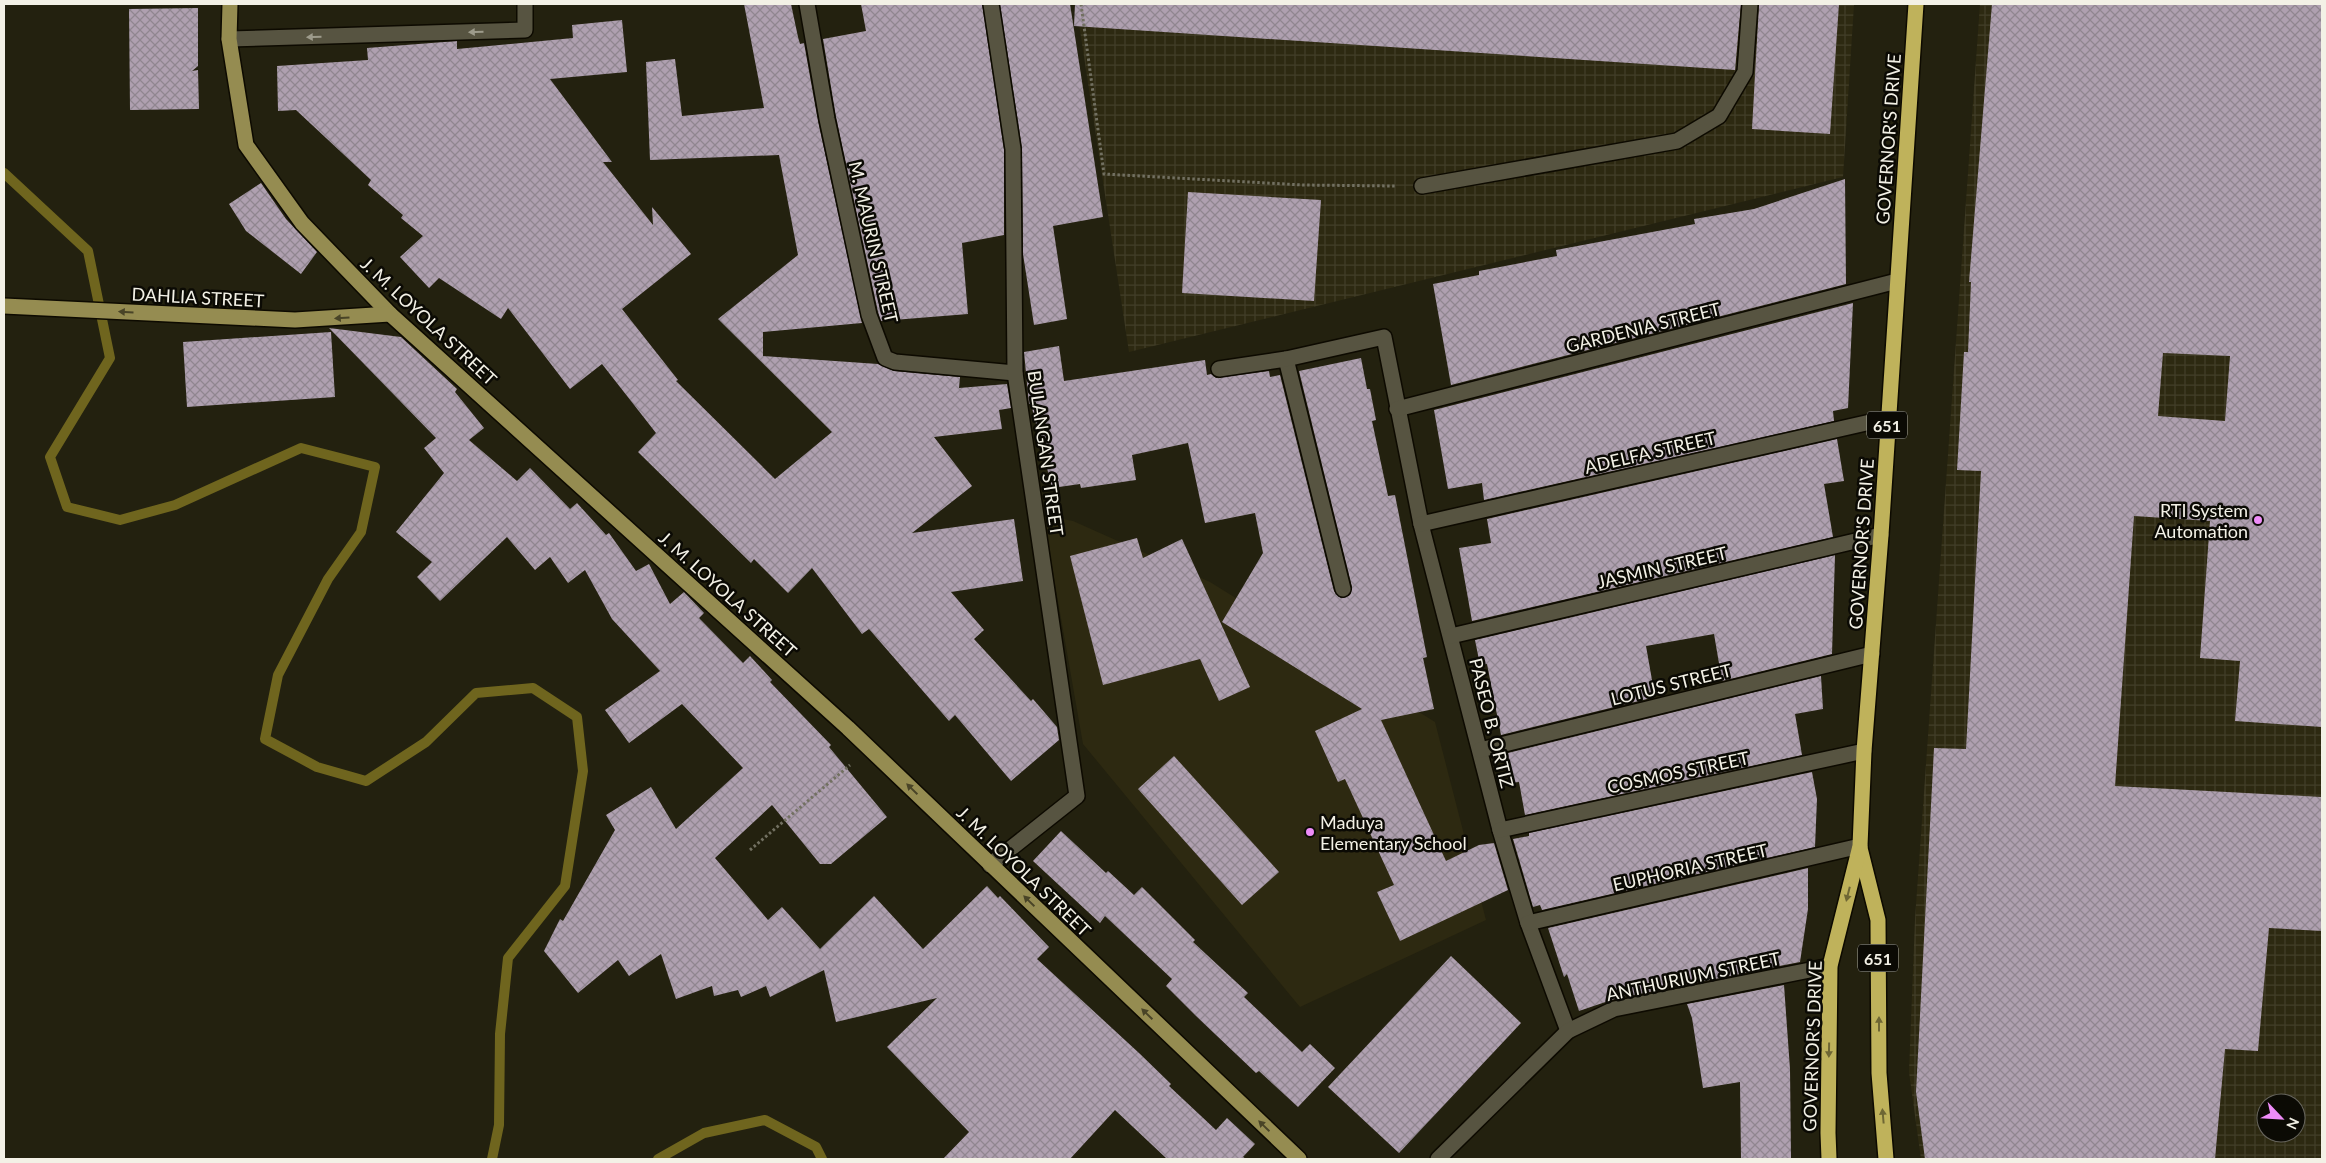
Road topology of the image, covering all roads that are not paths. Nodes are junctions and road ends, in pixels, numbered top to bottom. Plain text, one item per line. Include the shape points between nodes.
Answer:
1 (230, 4) edge
2 (525, 4) edge
3 (807, 4) edge
4 (991, 4) edge
5 (1750, 4) edge
6 (1916, 4) edge
7 (229, 39) junction
8 (1422, 186) road end
9 (1897, 281) junction
10 (4, 306) edge
11 (390, 314) junction
12 (1286, 359) junction
13 (1219, 369) dead end
14 (1015, 373) junction
15 (1398, 409) junction
16 (1888, 418) junction
17 (1421, 524) junction
18 (1881, 535) junction
19 (1343, 589) dead end
20 (1451, 636) junction
21 (1872, 654) junction
22 (1480, 750) junction
23 (1864, 751) junction
24 (1500, 830) junction
25 (1860, 846) junction
26 (990, 865) junction
27 (1528, 924) junction
28 (1830, 966) junction
29 (1568, 1031) junction
30 (1300, 1159) edge
31 (1438, 1159) edge
32 (1829, 1159) edge
33 (1886, 1159) edge

1 - 7 main road, J. M. LOYOLA STREET
2 -> 7 street via 525,30
3 - 14 street, M. MAURIN STREET via 827,120 869,315 886,358 895,362
4 - 14 street, BULANGAN STREET via 1013,150
5 - 8 street via 1745,72 1719,116 1677,140
6 - 9 highway, GOVERNOR'S DRIVE / 651
7 - 11 main road, J. M. LOYOLA STREET via 246,145 302,223
9 - 15 street, GARDENIA STREET
9 - 16 highway, GOVERNOR'S DRIVE / 651
11 -> 10 main road, DAHLIA STREET via 294,320
26 -> 11 main road, J. M. LOYOLA STREET via 870,748
12 - 13 street, PASEO B. ORTIZ
12 - 15 street, PASEO B. ORTIZ via 1384,337
12 - 19 street
14 - 26 street, BULANGAN STREET via 1077,796
15 - 17 street, PASEO B. ORTIZ
16 - 17 street, ADELFA STREET
16 - 18 highway, GOVERNOR'S DRIVE / 651
17 - 20 street, PASEO B. ORTIZ
18 - 20 street, JASMIN STREET
18 - 21 highway, GOVERNOR'S DRIVE / 651
20 - 22 street, PASEO B. ORTIZ
21 - 22 street, LOTUS STREET
21 - 23 highway, GOVERNOR'S DRIVE / 651
22 - 24 street, PASEO B. ORTIZ
23 - 24 street, COSMOS STREET
23 - 25 highway, GOVERNOR'S DRIVE / 651
24 - 27 street, PASEO B. ORTIZ
25 - 27 street, EUPHORIA STREET
25 -> 28 highway, GOVERNOR'S DRIVE / 651
33 -> 25 highway, GOVERNOR'S DRIVE / 651 via 1879,1073 1878,920
30 -> 26 main road, J. M. LOYOLA STREET
27 - 29 street, PASEO B. ORTIZ
28 - 29 street, ANTHURIUM STREET via 1614,1009
28 -> 32 highway, GOVERNOR'S DRIVE / 651
29 - 31 street

